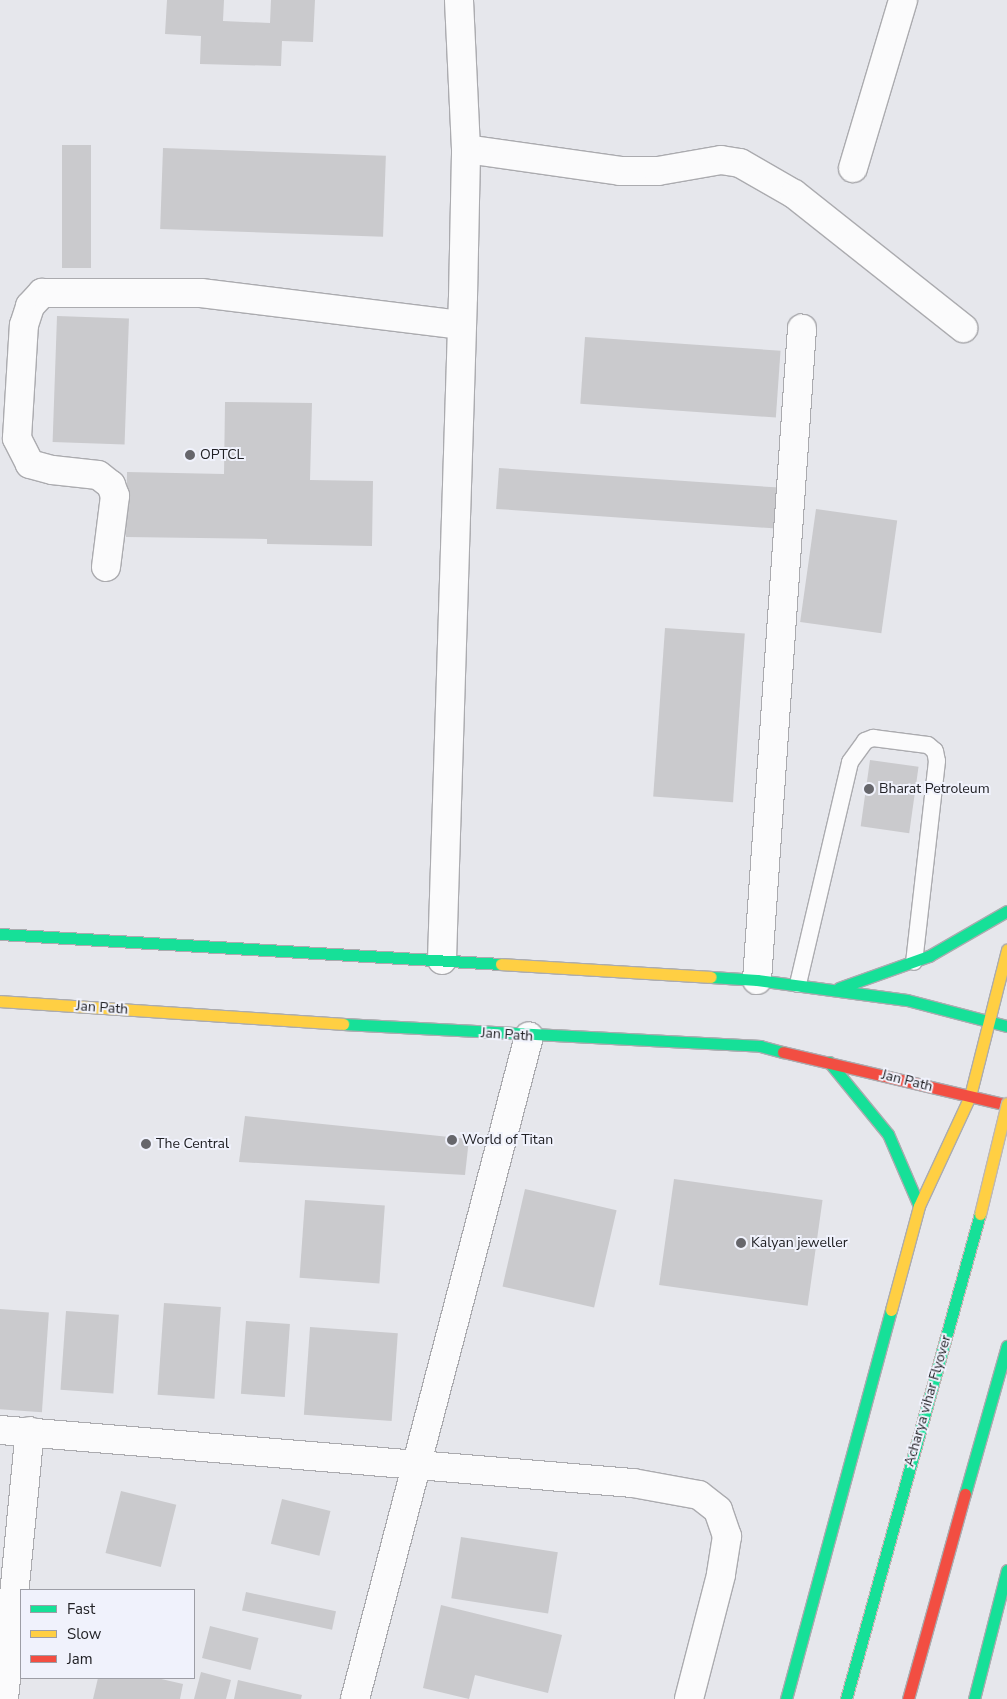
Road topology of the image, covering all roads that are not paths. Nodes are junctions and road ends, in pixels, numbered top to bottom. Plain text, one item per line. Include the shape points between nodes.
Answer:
1 (459, 0) edge
2 (903, 0) edge
3 (466, 149) junction
4 (853, 168) dead end
5 (462, 325) junction
6 (962, 328) dead end
7 (802, 329) dead end
8 (106, 566) dead end
9 (1007, 911) edge
10 (0, 934) edge
11 (1007, 950) edge
12 (442, 960) junction
13 (914, 962) junction
14 (757, 980) junction
15 (798, 984) junction
16 (838, 988) junction
17 (0, 1001) edge
18 (988, 1022) junction
19 (1007, 1026) edge
20 (530, 1036) junction
21 (829, 1062) junction
22 (970, 1096) junction
23 (1007, 1104) edge
24 (919, 1206) junction
25 (1007, 1346) edge
26 (0, 1430) edge
27 (30, 1431) junction
28 (416, 1464) junction
29 (1007, 1570) edge
30 (4, 1699) edge
31 (355, 1699) edge
32 (689, 1699) edge
33 (786, 1699) edge
34 (846, 1699) edge
35 (908, 1699) edge
36 (974, 1699) edge

1 - 3 street
2 - 4 street
3 - 5 street
3 - 6 street via 620,171 658,171 721,160 740,163 794,194
5 - 8 street via 201,294 42,293 30,306 24,325 17,438 30,464 98,475 111,485 115,496
5 - 12 street
7 - 14 street
9 - 13 main road
10 - 12 main road
11 - 18 main road
12 - 14 main road
13 - 15 lane via 937,761 928,745 873,738 865,741 850,762
13 - 16 main road
14 - 15 main road
15 - 16 main road
16 - 18 main road via 907,1000
17 - 20 main road, Jan Path
18 - 19 main road
18 - 22 main road
20 - 21 main road, Jan Path via 760,1046
20 - 28 street
21 - 22 main road, Jan Path
21 - 24 main road via 888,1134
22 - 23 main road, Jan Path
22 - 24 main road
23 - 34 main road, Acharya vihar Flyover, bridge via 969,1256
24 - 33 main road
25 - 35 main road
26 - 27 street
27 - 28 street
27 - 30 street
28 - 31 street
28 - 32 street via 672,1489 699,1495 718,1510 727,1536 721,1575
29 - 36 main road

